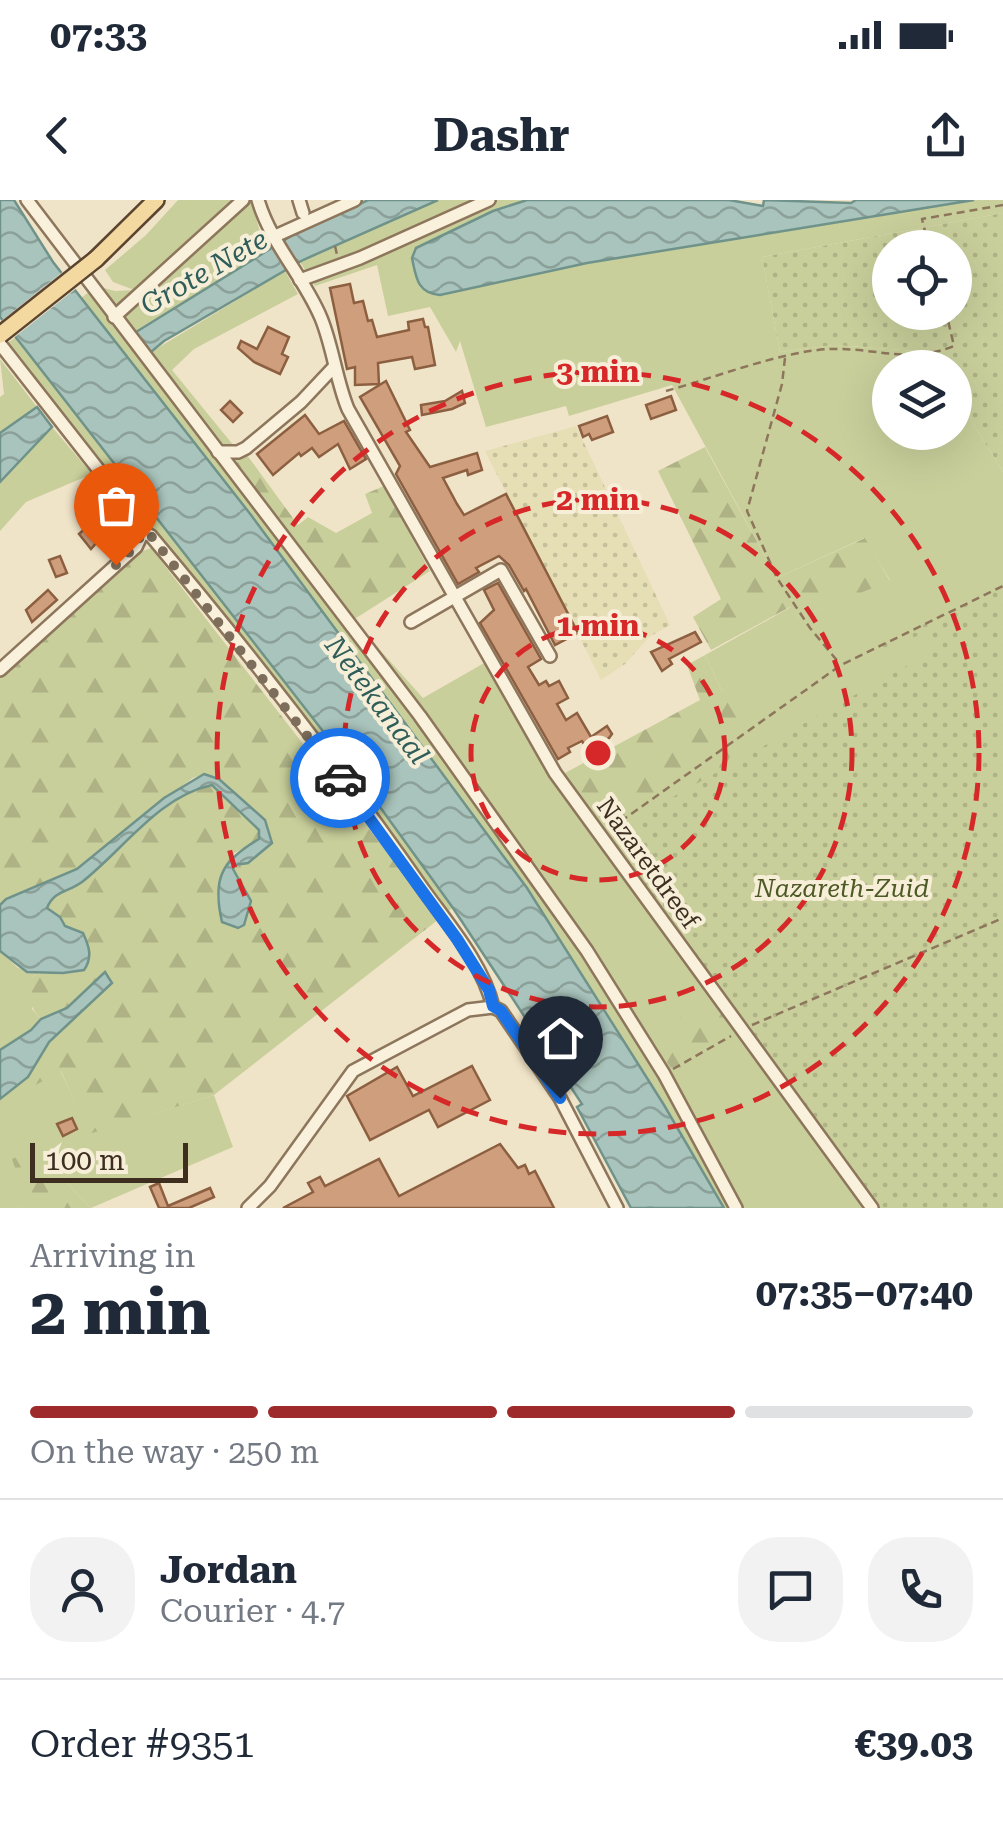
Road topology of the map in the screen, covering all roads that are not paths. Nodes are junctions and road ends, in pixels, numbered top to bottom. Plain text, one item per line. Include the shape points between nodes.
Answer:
1 (27, 200) edge
2 (156, 200) edge
3 (243, 200) edge
4 (258, 200) edge
5 (300, 200) edge
6 (355, 200) edge
7 (489, 200) edge
8 (303, 214) dead end
9 (274, 239) junction
10 (297, 275) junction
11 (114, 317) junction
12 (0, 335) edge
13 (0, 344) edge
14 (334, 368) junction
15 (218, 452) junction
16 (142, 532) junction
17 (456, 596) junction
18 (411, 622) dead end
19 (550, 656) dead end
20 (0, 670) edge
21 (493, 1006) junction
22 (248, 1208) edge
23 (617, 1208) edge
24 (736, 1208) edge
25 (872, 1208) edge

1 - 11 street
2 - 12 main road, bridge
3 - 11 street
4 - 9 street, Nazaretdreef
5 - 8 street
6 - 9 street
7 - 10 street via 350,262
9 - 10 street, Nazaretdreef
10 - 14 street, Nazaretdreef via 322,319
11 - 15 street
13 - 16 street
14 - 15 street via 246,448
14 - 17 street, Nazaretdreef via 348,409
15 - 24 street via 420,716 586,951 664,1074
16 - 20 street via 136,546
16 - 21 street via 269,683 401,857 472,961
17 - 18 street
17 - 19 street via 501,570
17 - 25 street, Nazaretdreef via 555,773
21 - 22 street via 468,1010 353,1071
21 - 23 street via 560,1098

